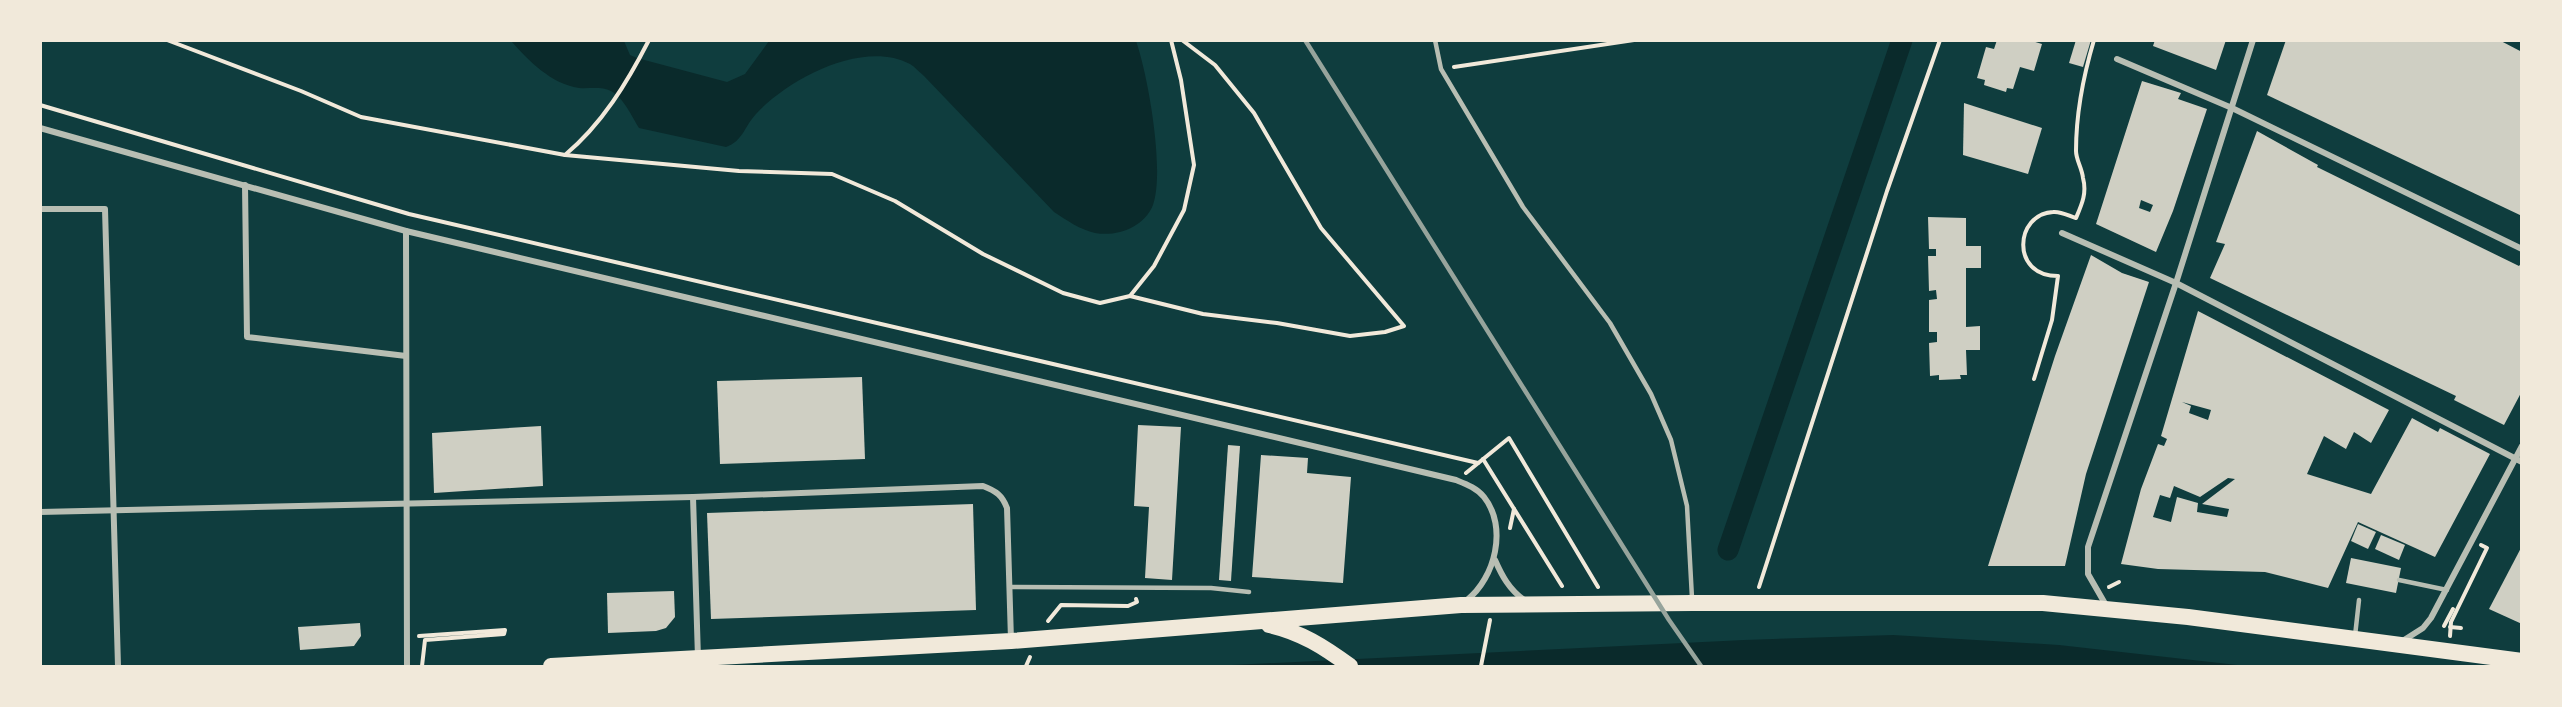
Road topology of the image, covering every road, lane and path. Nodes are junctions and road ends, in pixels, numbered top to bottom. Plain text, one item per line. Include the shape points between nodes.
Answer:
1 (167, 40) edge
2 (649, 40) edge
3 (1171, 40) edge
4 (1182, 40) edge
5 (1435, 40) edge
6 (1634, 40) edge
7 (1940, 40) edge
8 (2094, 40) edge
9 (2253, 40) edge
10 (2117, 59) dead end
11 (1441, 69) junction
12 (40, 105) edge
13 (2232, 108) junction
14 (40, 128) edge
15 (565, 155) junction
16 (245, 186) junction
17 (40, 210) edge
18 (406, 231) junction
19 (2062, 233) dead end
20 (2522, 249) edge
21 (2176, 283) junction
22 (1130, 296) junction
23 (406, 356) junction
24 (2034, 379) dead end
25 (2522, 446) edge
26 (1483, 459) junction
27 (2515, 459) junction
28 (2522, 462) edge
29 (1478, 463) junction
30 (1456, 480) junction
31 (693, 497) junction
32 (406, 504) junction
33 (113, 510) junction
34 (40, 512) edge
35 (2475, 555) dead end
36 (1495, 560) junction
37 (2399, 580) dead end
38 (1562, 587) dead end
39 (1598, 587) dead end
40 (1010, 588) junction
41 (1758, 589) dead end
42 (2447, 590) junction
43 (1249, 592) dead end
44 (2359, 600) dead end
45 (1692, 603) junction
46 (1529, 604) junction
47 (1461, 605) junction
48 (2107, 608) junction
49 (1250, 622) junction
50 (2441, 626) dead end
51 (2461, 628) dead end
52 (428, 634) dead end
53 (2354, 640) junction
54 (1011, 641) junction
55 (2450, 644) dead end
56 (2394, 645) junction
57 (698, 659) junction
58 (2522, 661) edge
59 (118, 666) edge
60 (407, 666) edge
61 (422, 666) edge
62 (551, 666) edge
63 (1350, 666) edge

1 - 15 path via 361,117
2 - 15 path via 594,128
3 - 22 path via 1194,165 1184,210 1154,266
4 - 22 path via 1215,65 1254,113 1321,228 1404,326 1350,336 1203,314
5 - 11 lane
6 - 11 path
7 - 41 path
8 - 24 path via 2083,77 2076,124 2076,155 2084,178 2084,198 2076,218 2048,213 2035,220 2024,236 2025,259 2033,269 2058,276 2052,320
9 - 13 street
10 - 13 street
11 - 45 lane via 1523,207 1610,323 1651,394 1671,440 1687,506
12 - 29 path via 409,214
13 - 20 street
13 - 21 street
14 - 16 street
15 - 22 path via 739,171 832,174 895,201 983,254 1063,292 1100,303
16 - 18 street
16 - 23 street via 247,337
17 - 33 street via 105,209
18 - 23 street
18 - 30 street
19 - 21 street
21 - 27 street
21 - 48 street via 2088,547 2088,574
23 - 32 street
25 - 27 street
26 - 29 path
26 - 38 path
26 - 39 path via 1509,438
27 - 28 street
27 - 42 street
29 - 30 path
30 - 36 street via 1484,496 1491,508
31 - 32 street
31 - 40 street via 983,486 996,491 1007,508
31 - 57 street
32 - 33 street
32 - 60 street
33 - 34 street
33 - 59 street
35 - 55 path via 2480,544 2487,548 2451,622
36 - 46 street via 1509,587
36 - 47 street via 1490,573
37 - 42 lane
40 - 43 lane via 1211,588
40 - 54 street
42 - 56 street via 2423,628
44 - 53 lane
45 - 46 highway
45 - 48 highway via 2043,603
46 - 47 highway
47 - 49 highway
48 - 53 highway
49 - 54 highway
49 - 63 highway via 1290,630 1318,643
50 - 51 path
52 - 61 path via 505,630 504,634 425,640
53 - 56 highway
54 - 57 highway
56 - 58 highway
57 - 62 highway

